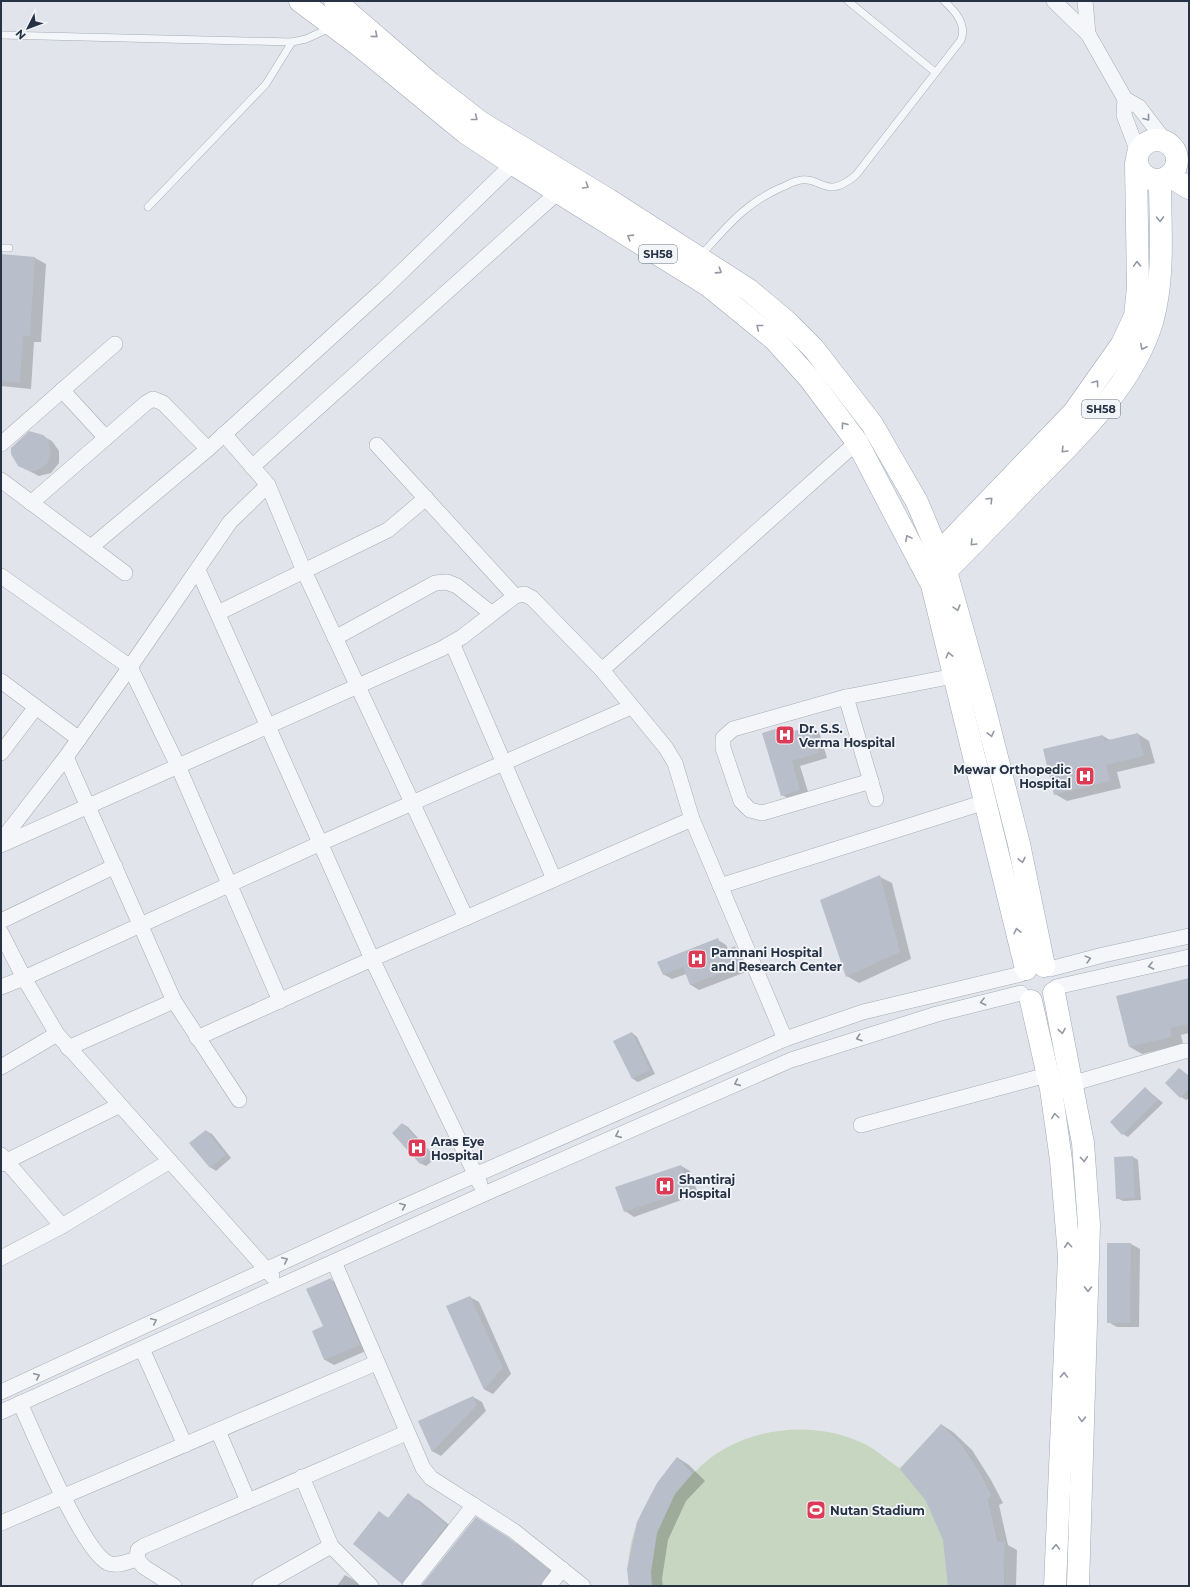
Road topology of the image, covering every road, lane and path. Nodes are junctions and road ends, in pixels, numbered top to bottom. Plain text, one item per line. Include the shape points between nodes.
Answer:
1 (300, 1) edge
2 (944, 1) edge
3 (1054, 1) edge
4 (1084, 1) edge
5 (852, 2) edge
6 (340, 16) edge
7 (1, 34) edge
8 (1088, 34) junction
9 (292, 42) junction
10 (935, 72) junction
11 (1125, 99) junction
12 (1176, 148) edge
13 (1137, 157) junction
14 (513, 164) junction
15 (1165, 178) junction
16 (1189, 188) edge
17 (558, 192) junction
18 (148, 207) dead end
19 (1, 248) edge
20 (9, 248) dead end
21 (693, 265) junction
22 (115, 344) dead end
23 (62, 390) junction
24 (224, 434) junction
25 (106, 438) junction
26 (857, 442) junction
27 (1, 444) edge
28 (377, 445) dead end
29 (208, 449) junction
30 (252, 468) junction
31 (1, 480) edge
32 (268, 485) junction
33 (426, 498) junction
34 (31, 502) junction
35 (91, 547) junction
36 (935, 569) junction
37 (198, 570) junction
38 (304, 571) junction
39 (125, 573) dead end
40 (1, 576) edge
41 (515, 596) junction
42 (218, 613) junction
43 (490, 613) junction
44 (335, 638) junction
45 (452, 643) junction
46 (130, 667) junction
47 (602, 670) junction
48 (954, 676) junction
49 (1, 681) edge
50 (357, 685) junction
51 (846, 698) junction
52 (36, 707) junction
53 (631, 707) junction
54 (268, 724) junction
55 (78, 739) junction
56 (1, 753) edge
57 (66, 757) junction
58 (504, 763) junction
59 (178, 766) junction
60 (871, 781) junction
61 (876, 799) dead end
62 (985, 802) junction
63 (412, 803) junction
64 (87, 806) junction
65 (692, 819) junction
66 (1, 841) edge
67 (320, 843) junction
68 (1, 845) edge
69 (114, 866) junction
70 (554, 879) junction
71 (229, 884) junction
72 (720, 886) junction
73 (466, 918) junction
74 (1, 921) edge
75 (140, 924) junction
76 (1, 933) edge
77 (1189, 936) edge
78 (1189, 957) edge
79 (372, 958) junction
80 (24, 978) junction
81 (1038, 981) junction
82 (1, 987) edge
83 (280, 1001) junction
84 (174, 1002) junction
85 (57, 1034) junction
86 (197, 1038) junction
87 (785, 1039) junction
88 (68, 1048) junction
89 (1189, 1051) edge
90 (1, 1068) edge
91 (1047, 1075) junction
92 (1071, 1084) junction
93 (239, 1100) dead end
94 (120, 1105) junction
95 (861, 1125) dead end
96 (3, 1160) edge
97 (170, 1161) junction
98 (476, 1176) junction
99 (484, 1194) junction
100 (62, 1226) junction
101 (1, 1258) edge
102 (334, 1262) junction
103 (266, 1269) junction
104 (281, 1286) junction
105 (142, 1348) junction
106 (376, 1363) junction
107 (1, 1392) edge
108 (20, 1403) junction
109 (1, 1412) edge
110 (218, 1431) junction
111 (406, 1433) junction
112 (185, 1445) junction
113 (302, 1477) junction
114 (63, 1497) junction
115 (248, 1501) junction
116 (474, 1506) junction
117 (1, 1523) edge
118 (331, 1546) junction
119 (137, 1559) junction
120 (562, 1569) junction
121 (174, 1586) edge
122 (260, 1586) edge
123 (372, 1586) edge
124 (410, 1586) edge
125 (549, 1586) edge
126 (584, 1586) edge
127 (1054, 1586) edge
128 (1078, 1586) edge

1 - 6 main road, SH58
2 - 10 lane via 958,16 963,33 961,40
3 - 8 street
4 - 8 street
5 - 10 lane
6 - 9 lane via 306,39
6 - 14 main road, SH58 via 466,133
6 -> 21 main road, SH58 via 480,122 609,200
7 - 9 lane
8 - 11 street
9 - 18 lane via 266,84
10 - 21 lane via 856,175 846,184 829,188 809,180 797,181 771,192 738,214
11 -> 12 street via 1138,107
11 - 13 street via 1124,115
12 - 13 main road via 1154,139 1144,143
12 - 15 main road, SH58 via 1176,168
13 - 15 main road via 1140,173 1149,179
36 -> 13 main road, SH58 via 1074,412 1122,344 1135,316 1138,288
14 - 17 main road, SH58
14 - 24 street via 385,288
15 - 16 main road
15 -> 36 main road, SH58 via 1160,278 1153,320 1146,342 1134,365 1070,445
21 -> 17 main road, SH58
17 - 30 street
19 - 20 lane
26 -> 21 main road, SH58 via 810,379 774,339 709,286
21 -> 36 main road, SH58 via 749,290 814,349 872,424 917,502
22 - 23 street
23 - 25 street
23 - 27 street
24 - 29 street
24 - 30 street
25 - 29 street via 153,399 158,400
25 - 34 street
36 -> 26 main road, SH58
26 - 47 street
28 - 33 street
29 - 35 street
30 - 32 street
31 - 34 street
32 - 37 street via 230,522
32 - 38 street
33 - 38 street via 388,530
33 - 41 street
34 - 35 street
35 - 39 street
48 -> 36 main road
36 -> 81 main road via 984,706 1019,844
37 - 42 street
37 - 46 street
38 - 42 street
38 - 44 street
40 - 46 street
41 - 43 street
41 - 47 street via 524,594 532,598
42 - 54 street
43 - 44 street via 457,586 446,582 435,583
43 - 45 street
44 - 50 street
45 - 50 street
45 - 58 street
46 - 55 street
46 - 59 street
47 - 53 street
48 - 51 street
48 - 62 main road
49 - 52 street
50 - 54 street
50 - 63 street
51 - 60 street
51 - 60 street via 733,729 723,738 723,748 741,800 750,810 762,813
52 - 55 street
52 - 56 street
53 - 58 street
53 - 65 street via 666,748 675,763
54 - 59 street
54 - 67 street
55 - 57 street
57 - 64 street
57 - 66 street
58 - 63 street
58 - 70 street
59 - 64 street
59 - 71 street
60 - 61 street
62 - 72 street
81 -> 62 main road
63 - 67 street
63 - 73 street
64 - 68 street
64 - 69 street
65 - 70 street
65 - 72 street
67 - 71 street
67 - 79 street
69 - 74 street
69 - 75 street
70 - 73 street
71 - 75 street
71 - 83 street
72 - 87 street
73 - 79 street
75 - 80 street
75 - 84 street
76 - 80 street
81 -> 77 street via 1103,955
78 -> 81 street
79 - 83 street
79 - 98 street
80 - 82 street
80 - 85 street
81 - 87 street via 863,1012
81 - 91 main road
81 -> 92 main road
81 -> 99 street via 791,1060
83 - 86 street
84 - 86 street
84 - 88 street
85 - 88 street
85 - 90 street
86 - 93 street
87 - 98 street
88 - 94 street
89 - 92 street
91 - 95 street
127 -> 91 main road via 1069,1256 1061,1160
92 -> 128 main road via 1083,1143 1089,1225
94 - 96 street
94 - 97 street
96 - 100 street
97 - 100 street
97 - 103 street
98 - 99 street
103 -> 98 street
99 - 102 street
100 - 101 street
102 - 104 street
102 - 106 street
103 - 104 street
107 -> 103 street
104 - 105 street
105 - 108 street
105 - 112 street
106 - 110 street
106 - 111 street
108 - 109 street
108 - 114 street
110 - 112 street
110 - 115 street
111 - 113 street
111 - 116 street via 422,1468 431,1478
112 - 114 street
113 - 115 street
113 - 118 street
114 - 117 street
114 - 119 street via 101,1558 109,1564 117,1565
115 - 119 street via 144,1546 138,1550
116 - 120 street via 514,1531
116 - 124 street
118 - 122 street
118 - 123 street
119 - 121 street via 144,1567
120 - 125 street
120 - 126 street

